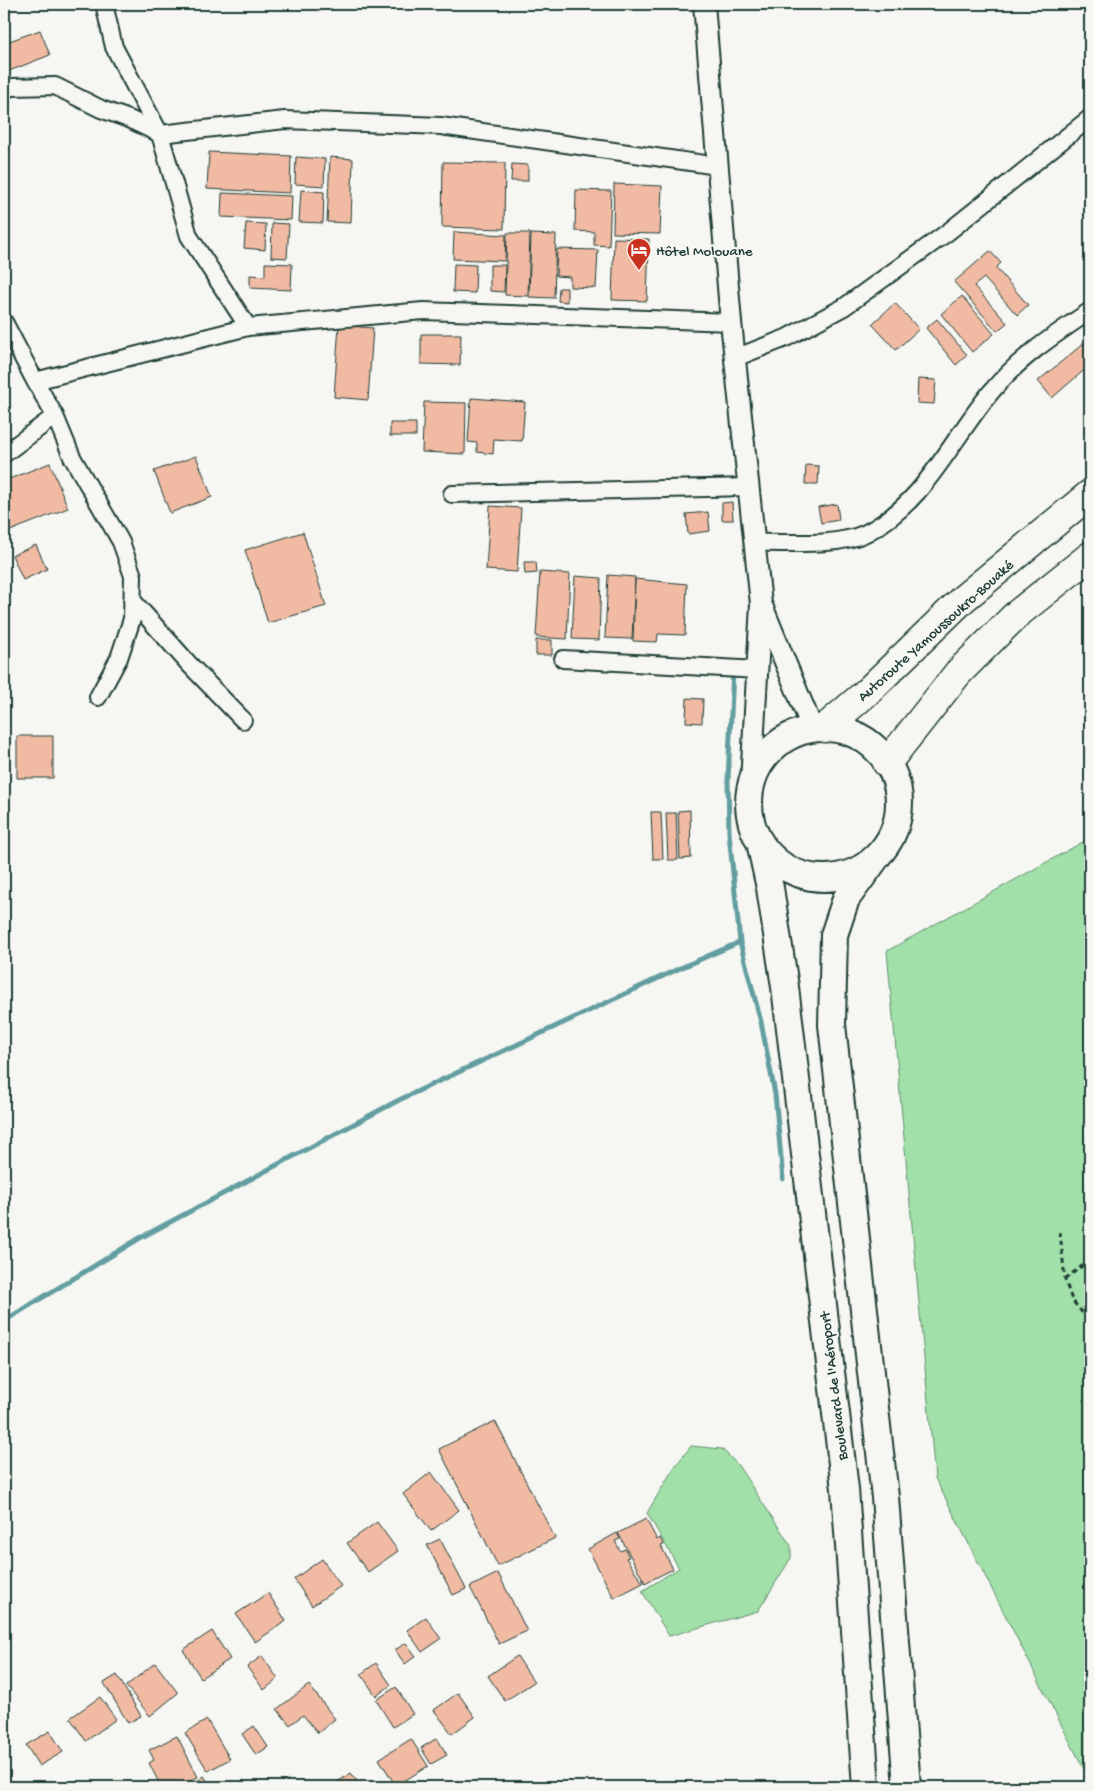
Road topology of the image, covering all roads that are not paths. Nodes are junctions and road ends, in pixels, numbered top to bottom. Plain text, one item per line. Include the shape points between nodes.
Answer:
1 (104, 4) edge
2 (704, 4) edge
3 (4, 90) edge
4 (1090, 118) edge
5 (160, 134) junction
6 (718, 166) junction
7 (1090, 310) edge
8 (4, 322) edge
9 (731, 322) junction
10 (248, 327) junction
11 (735, 358) junction
12 (35, 381) junction
13 (55, 416) junction
14 (4, 454) edge
15 (750, 487) junction
16 (452, 494) dead end
17 (1090, 494) edge
18 (756, 543) junction
19 (1090, 556) edge
20 (132, 600) junction
21 (761, 604) junction
22 (563, 659) dead end
23 (758, 670) junction
24 (98, 697) dead end
25 (243, 720) dead end
26 (819, 729) junction
27 (887, 763) junction
28 (751, 783) junction
29 (760, 842) junction
30 (879, 854) junction
31 (866, 1787) edge
32 (907, 1787) edge

1 - 5 street via 114,46
2 - 6 street
3 - 5 street via 56,86
4 - 11 street via 948,232 844,307 786,338
5 - 6 street via 285,120 441,126
5 - 10 street via 189,236
6 - 9 street
7 - 18 street via 1029,352 992,391 923,488 900,510 865,533 843,540
8 - 12 street
9 - 10 street via 423,310
9 - 11 street
10 - 12 street
11 - 15 street
12 - 13 street
13 - 14 street
13 - 20 street via 72,457 121,542 133,576
15 - 16 street
15 - 18 street
17 - 26 highway, Autoroute Yamoussoukro-Bouaké via 963,599 867,692
18 - 21 street
19 - 27 highway via 1016,615 958,673
20 - 24 street via 132,619 119,658
20 - 25 street
21 - 23 street
21 - 26 street
22 - 23 street
23 - 28 street
26 - 27 highway via 849,732 870,744
26 - 28 highway via 801,731 778,742 761,760
27 - 30 highway via 896,785 899,810 893,834
28 - 29 highway via 748,804 751,824
29 - 30 highway via 775,860 794,872 817,878 840,877 861,868
29 - 31 highway, Boulevard de l'Aéroport via 785,987 845,1489
30 - 32 highway via 846,899 834,935 832,1025 885,1498

